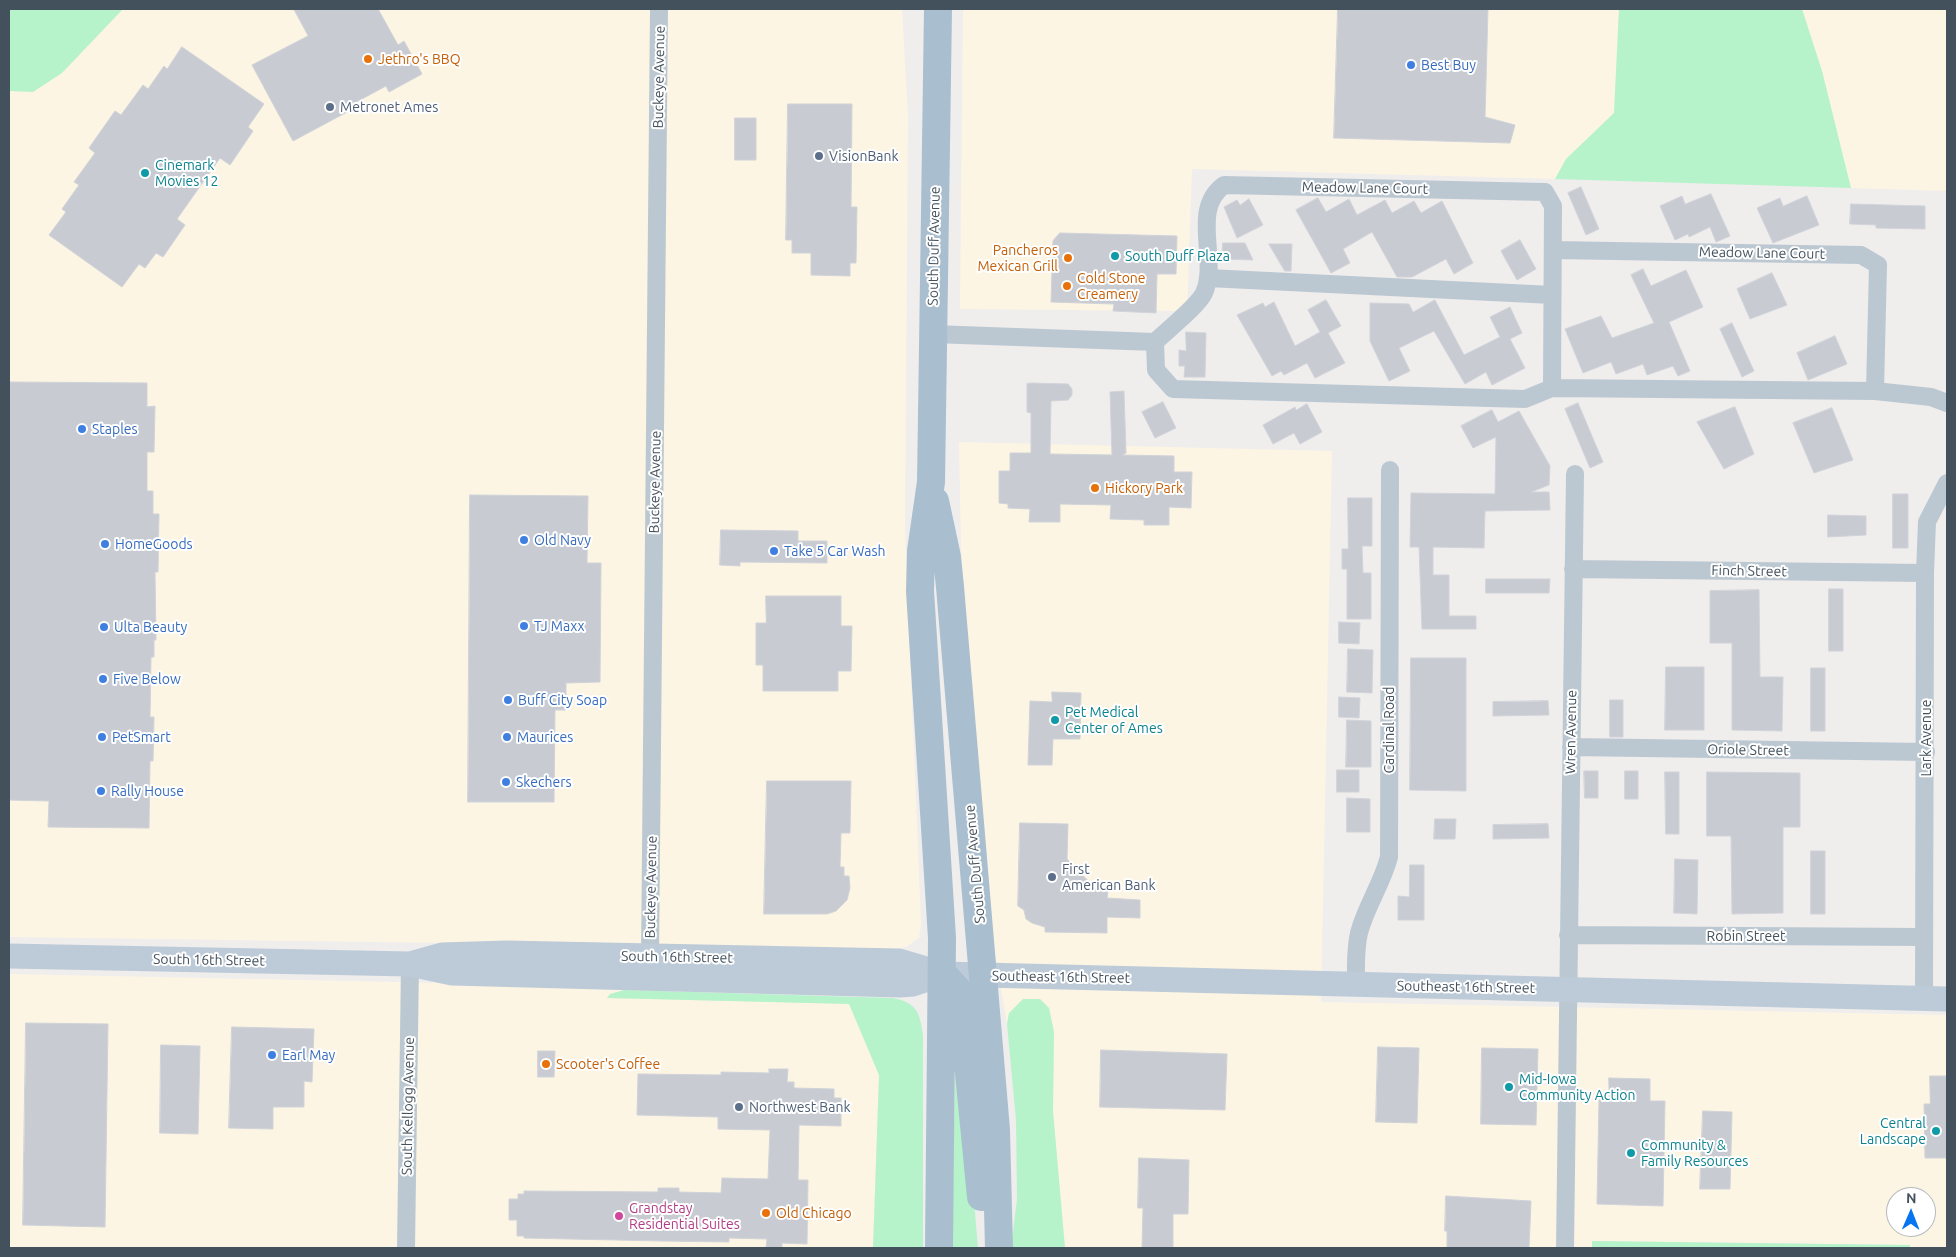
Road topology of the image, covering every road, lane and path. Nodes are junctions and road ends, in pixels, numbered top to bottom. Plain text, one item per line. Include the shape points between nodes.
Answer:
1 (659, 9) edge
2 (938, 9) edge
3 (1553, 250) junction
4 (1208, 278) junction
5 (1552, 295) junction
6 (933, 334) junction
7 (1154, 342) junction
8 (1552, 388) junction
9 (1875, 391) junction
10 (1947, 403) edge
11 (1390, 470) dead end
12 (1576, 474) dead end
13 (931, 482) junction
14 (1947, 483) edge
15 (1573, 569) junction
16 (1925, 573) junction
17 (1571, 747) junction
18 (1926, 752) junction
19 (1568, 935) junction
20 (1924, 936) junction
21 (9, 956) edge
22 (650, 956) junction
23 (410, 964) junction
24 (943, 974) junction
25 (984, 975) junction
26 (1356, 984) junction
27 (1567, 989) junction
28 (1936, 999) edge
29 (406, 1248) edge
30 (939, 1248) edge
31 (986, 1248) edge
32 (999, 1248) edge
33 (1565, 1248) edge

1 - 22 street, Buckeye Avenue
2 - 6 main road, South Duff Avenue
3 - 4 street, Meadow Lane Court via 1553,206 1545,192 1224,185 1213,193 1207,208
3 - 5 street, Meadow Lane Court
3 - 9 street, Meadow Lane Court via 1861,254 1878,266
4 - 5 street
4 - 7 street, Meadow Lane Court via 1203,295
5 - 8 street, Meadow Lane Court
6 - 7 street
6 - 13 main road, South Duff Avenue
7 - 8 street via 1156,370 1173,389 1525,400
8 - 9 street
9 - 10 street via 1931,397
11 - 26 street, Cardinal Road via 1388,856 1384,877 1359,933
12 - 15 street, Wren Avenue
13 - 24 main road, South Duff Avenue via 921,551 920,592
13 - 25 main road, South Duff Avenue via 949,577
14 - 16 street, Lark Avenue via 1928,522
15 - 16 street, Finch Street
15 - 17 street, Wren Avenue
16 - 18 street, Lark Avenue
17 - 18 street, Oriole Street
17 - 19 street, Wren Avenue
18 - 20 street, Lark Avenue
19 - 20 street, Robin Street
19 - 27 street, Wren Avenue
20 - 28 street, Lark Avenue
21 - 23 main road, South 16th Street
22 - 23 main road, South 16th Street via 458,953
22 - 24 main road, South 16th Street via 899,961
23 - 24 main road, South 16th Street via 452,973 900,985
23 - 29 street, South Kellogg Avenue
24 - 25 main road, South 16th Street
24 - 30 main road, South Duff Avenue
24 - 31 main road via 958,990 962,1000
25 - 26 main road, Southeast 16th Street
25 - 32 main road, South Duff Avenue via 996,1130
26 - 27 main road, Southeast 16th Street
27 - 28 main road, Southeast 16th Street
27 - 33 street, Wren Avenue

